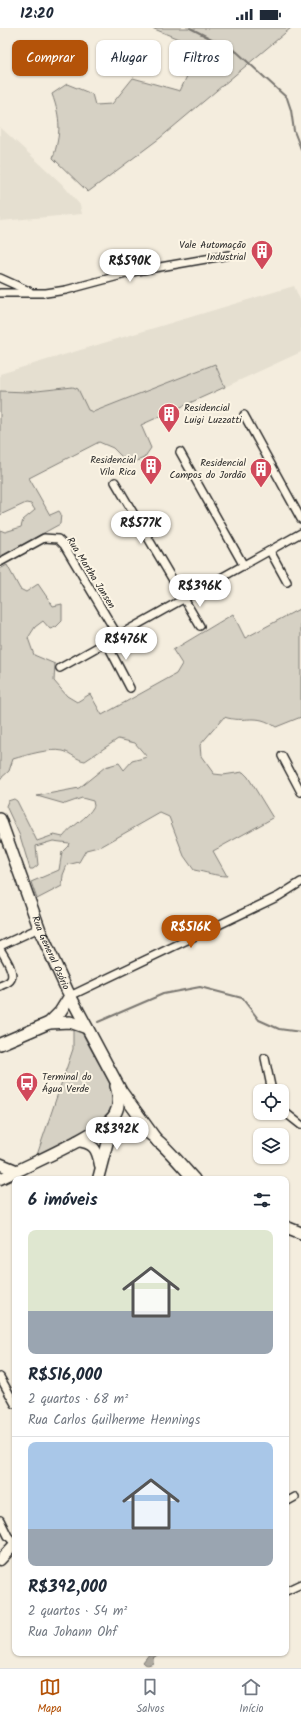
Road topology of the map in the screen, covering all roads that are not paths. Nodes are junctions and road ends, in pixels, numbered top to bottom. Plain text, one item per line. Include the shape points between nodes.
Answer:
1 (229, 255) dead end
2 (2, 279) edge
3 (30, 292) junction
4 (1, 293) edge
5 (244, 415) dead end
6 (180, 452) dead end
7 (115, 482) dead end
8 (301, 519) edge
9 (301, 533) edge
10 (270, 551) junction
11 (0, 562) edge
12 (244, 566) junction
13 (287, 582) dead end
14 (184, 599) junction
15 (200, 626) dead end
16 (118, 636) junction
17 (106, 642) junction
18 (60, 668) dead end
19 (130, 688) dead end
20 (282, 756) dead end
21 (300, 787) edge
22 (0, 819) edge
23 (301, 882) edge
24 (39, 928) junction
25 (0, 947) edge
26 (0, 986) edge
27 (70, 996) junction
28 (48, 1023) junction
29 (87, 1028) junction
30 (0, 1044) edge
31 (264, 1058) dead end
32 (115, 1080) junction
33 (270, 1084) edge
34 (121, 1091) junction
35 (289, 1116) edge
36 (118, 1125) junction
37 (301, 1125) edge
38 (77, 1141) junction
39 (158, 1142) junction
40 (0, 1164) edge
41 (100, 1167) junction
42 (17, 1171) junction
43 (98, 1176) edge
44 (191, 1176) edge
45 (0, 1179) edge
46 (289, 1228) edge
47 (301, 1232) edge
48 (0, 1377) edge
49 (12, 1399) edge
50 (295, 1497) dead end
51 (289, 1500) edge
52 (0, 1520) edge
53 (12, 1541) edge
54 (12, 1547) edge
55 (1, 1560) edge
56 (301, 1584) edge
57 (289, 1590) edge

1 - 3 street via 137,271 66,290
2 - 3 street
2 - 4 street via 4,289
3 - 4 street
5 - 8 street
6 - 12 street
7 - 14 street
9 - 10 street
10 - 12 street
10 - 13 street
11 - 16 street, Rua Martha Jansen via 44,538 58,539
12 - 14 street
14 - 15 street
14 - 16 street
16 - 17 street
17 - 18 street
17 - 19 street
20 - 21 street
22 - 24 main road, Rua General Osório
23 - 27 street via 279,896
24 - 25 street
24 - 27 main road, Rua General Osório
25 - 26 street via 12,972 12,978
27 - 28 main road via 60,1012
27 - 29 main road, Rua General Osório
28 - 29 main road via 70,1022
28 - 30 main road
29 - 32 main road, Rua General Osório
31 - 33 street
32 - 34 main road, Rua General Osório
32 - 38 main road, Rua General Osório via 119,1100 115,1114 103,1126
34 - 36 main road via 123,1116
34 - 39 main road, Rua General Osório
35 - 37 street
36 - 38 main road, Rua General Osório
36 - 39 main road, Rua General Osório via 135,1126
36 - 41 main road via 108,1141
38 - 41 main road via 86,1142 94,1147
38 - 42 main road
39 - 44 main road, Rua General Osório
40 - 42 main road
41 - 43 main road
42 - 45 main road
46 - 47 main road
48 - 49 street
50 - 51 street
52 - 53 street
54 - 55 main road
56 - 57 street

